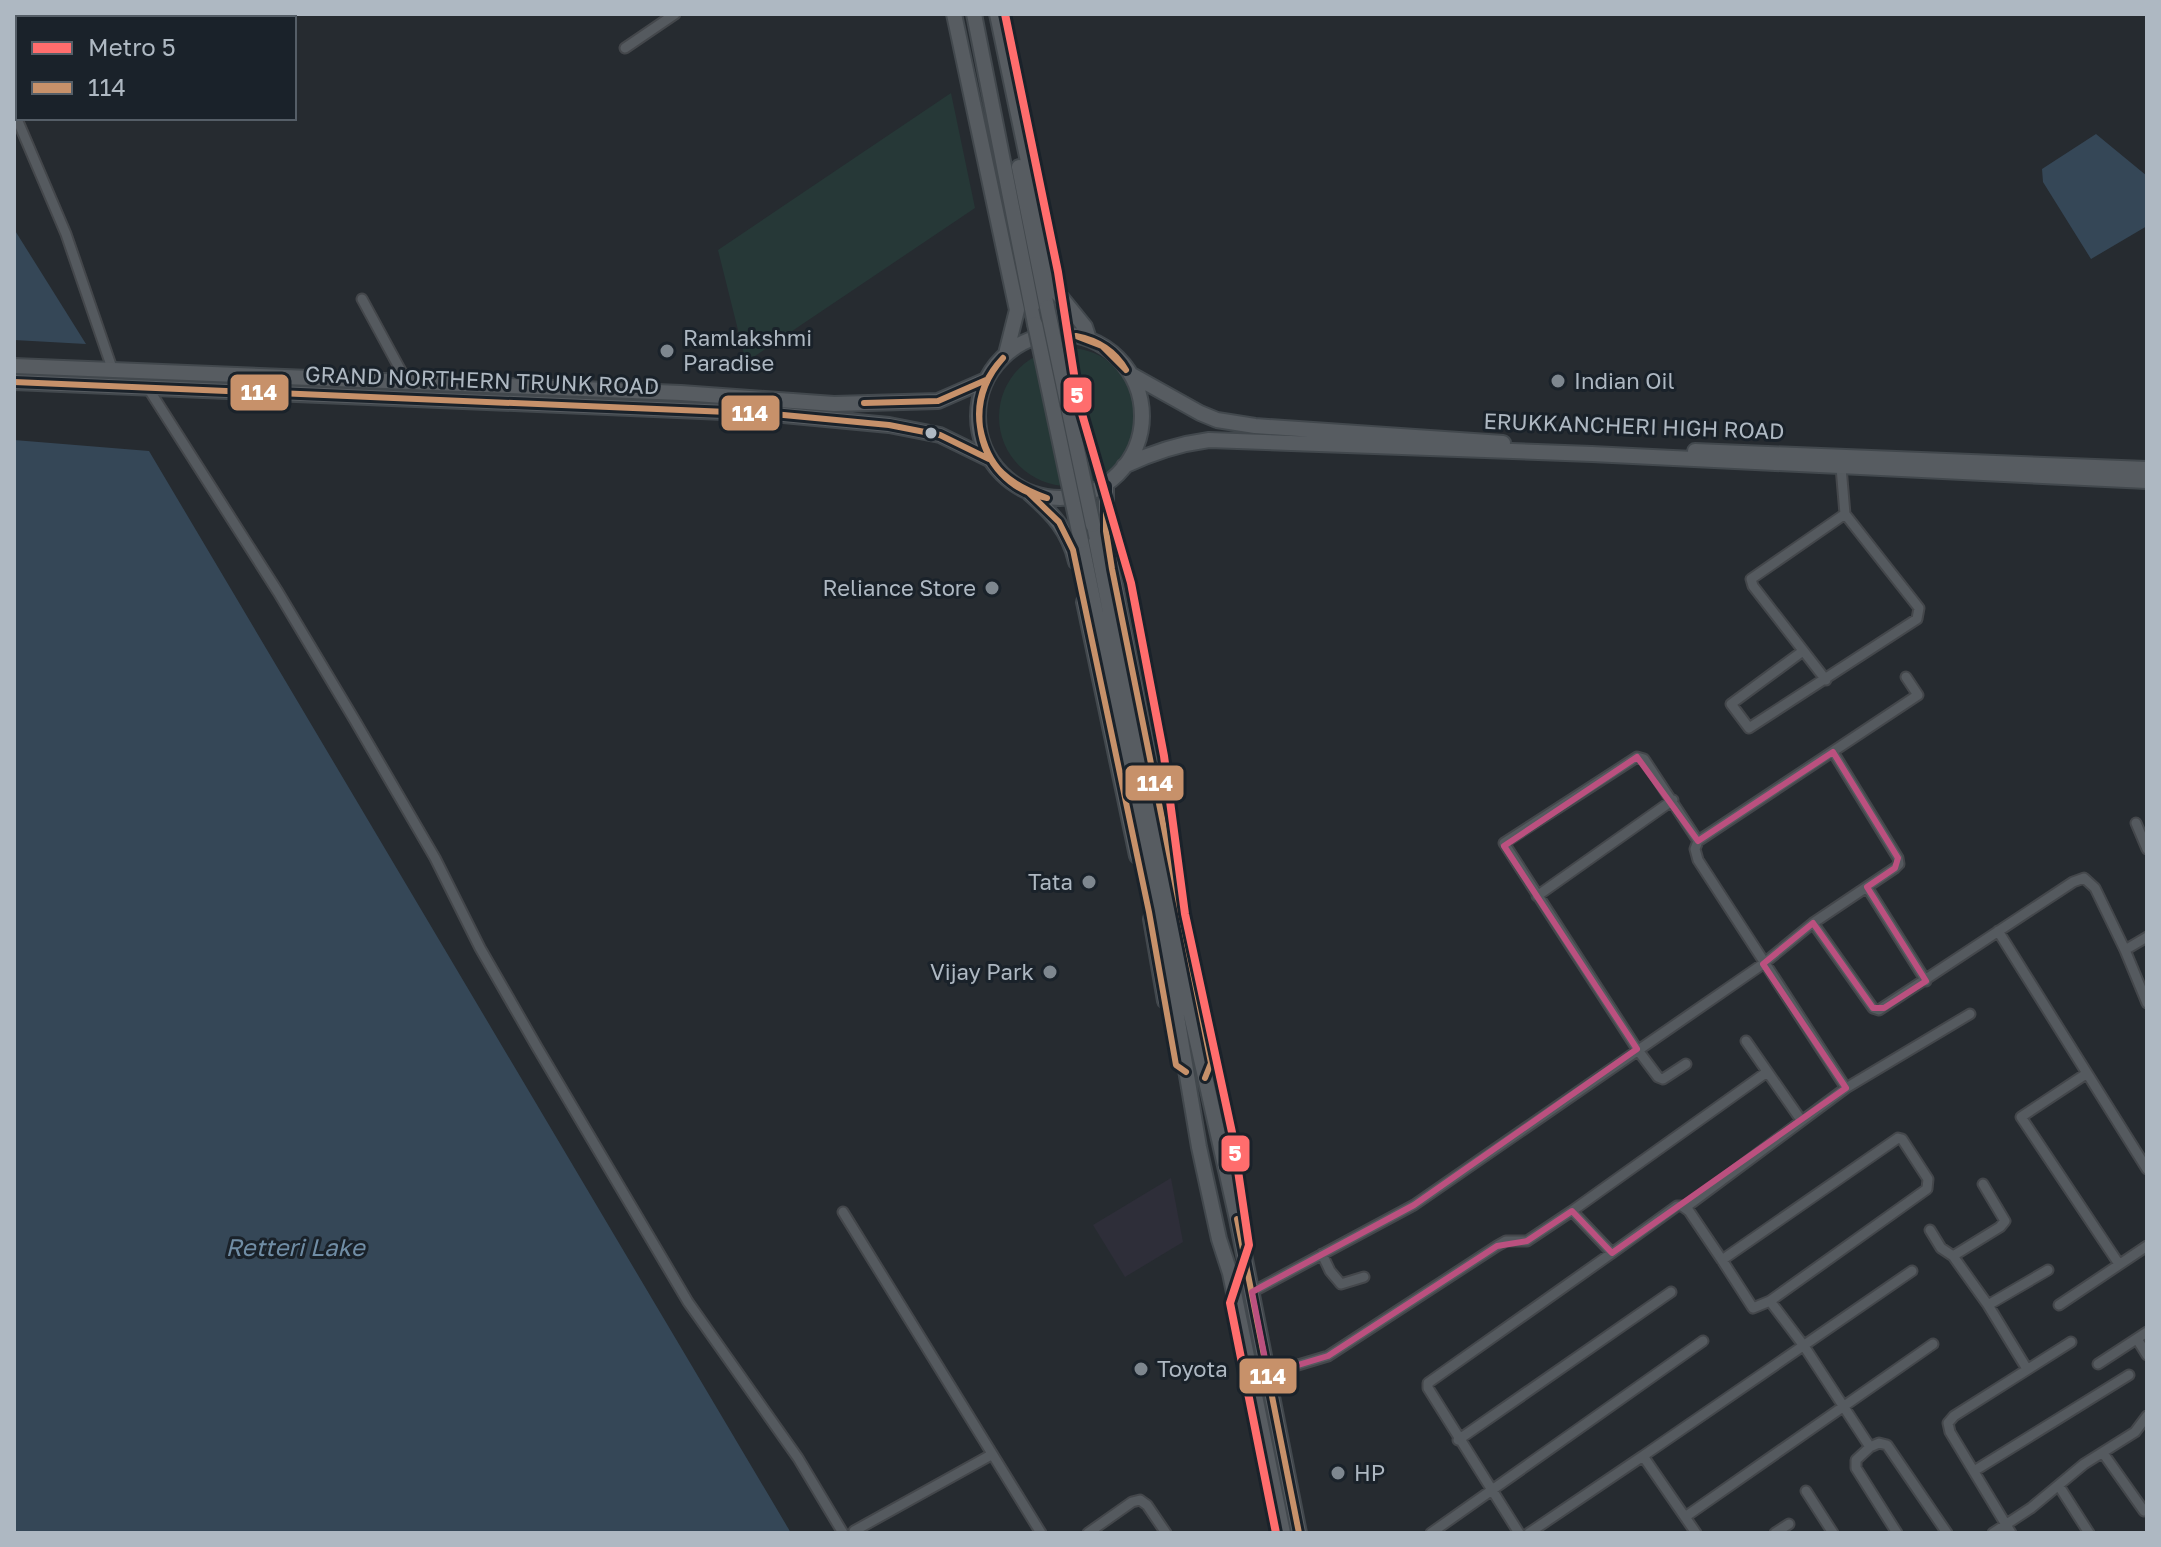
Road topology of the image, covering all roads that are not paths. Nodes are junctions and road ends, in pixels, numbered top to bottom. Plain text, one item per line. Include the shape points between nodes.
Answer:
1 (675, 14) edge
2 (954, 14) edge
3 (974, 14) edge
4 (989, 14) edge
5 (997, 14) edge
6 (625, 48) dead end
7 (17, 120) edge
8 (362, 299) dead end
9 (1089, 339) junction
10 (1006, 354) junction
11 (14, 366) edge
12 (113, 371) junction
13 (1132, 375) junction
14 (986, 380) junction
15 (14, 382) edge
16 (407, 382) junction
17 (148, 388) junction
18 (1200, 413) junction
19 (1196, 442) junction
20 (989, 459) junction
21 (1124, 466) junction
22 (1841, 467) junction
23 (2147, 469) edge
24 (2147, 481) edge
25 (1106, 486) junction
26 (1029, 493) junction
27 (1845, 514) junction
28 (1803, 651) junction
29 (1906, 677) dead end
30 (1826, 680) junction
31 (1833, 752) junction
32 (1673, 800) junction
33 (2136, 823) dead end
34 (1698, 841) junction
35 (2147, 849) edge
36 (1867, 887) junction
37 (1537, 896) junction
38 (1813, 923) junction
39 (1998, 931) junction
40 (2147, 937) edge
41 (2125, 950) junction
42 (1763, 964) junction
43 (1926, 981) junction
44 (2147, 1003) edge
45 (1970, 1014) dead end
46 (1746, 1041) dead end
47 (1637, 1049) junction
48 (1686, 1064) dead end
49 (1186, 1072) junction
50 (1767, 1072) junction
51 (2086, 1074) junction
52 (1205, 1078) junction
53 (1846, 1088) junction
54 (1801, 1120) junction
55 (2147, 1169) edge
56 (1983, 1184) dead end
57 (1686, 1207) junction
58 (1572, 1211) junction
59 (843, 1212) dead end
60 (1930, 1230) dead end
61 (2147, 1246) edge
62 (1612, 1253) junction
63 (1322, 1254) junction
64 (1953, 1256) junction
65 (1722, 1260) junction
66 (2119, 1264) junction
67 (2048, 1270) dead end
68 (1912, 1271) dead end
69 (1364, 1277) dead end
70 (1252, 1292) junction
71 (1671, 1292) dead end
72 (1770, 1301) junction
73 (1988, 1305) junction
74 (2059, 1305) dead end
75 (2147, 1332) edge
76 (2137, 1339) junction
77 (1703, 1341) dead end
78 (2071, 1342) dead end
79 (1933, 1344) dead end
80 (1804, 1346) junction
81 (2147, 1355) edge
82 (2098, 1364) dead end
83 (2027, 1369) junction
84 (1268, 1374) junction
85 (2129, 1375) dead end
86 (1844, 1405) junction
87 (2147, 1416) edge
88 (2147, 1430) edge
89 (2135, 1432) junction
90 (1458, 1440) junction
91 (1870, 1447) junction
92 (2103, 1453) junction
93 (991, 1455) junction
94 (1643, 1456) junction
95 (1974, 1471) junction
96 (2059, 1486) junction
97 (1492, 1491) junction
98 (1806, 1491) dead end
99 (2144, 1511) dead end
100 (1685, 1517) junction
101 (1789, 1524) dead end
102 (2009, 1529) edge
103 (854, 1531) dead end
104 (843, 1533) edge
105 (1041, 1533) edge
106 (1088, 1533) edge
107 (1166, 1533) edge
108 (1283, 1533) edge
109 (1299, 1533) edge
110 (1431, 1533) edge
111 (1519, 1533) edge
112 (1529, 1533) edge
113 (1696, 1533) edge
114 (1775, 1533) edge
115 (1833, 1533) edge
116 (1897, 1533) edge
117 (1947, 1533) edge
118 (1993, 1533) edge
119 (2089, 1533) edge

1 - 6 street
2 - 10 main road via 1017,310
3 - 49 main road, bridge via 1166,951
4 - 52 main road, bridge
5 - 9 main road via 1055,290
7 - 12 street via 66,234
8 - 16 street
9 - 10 main road via 1046,335
9 - 13 main road via 1114,353
10 - 14 main road
11 - 12 main road
12 - 16 main road
13 - 18 main road, ERUKKANCHERI HIGH ROAD
13 - 21 main road via 1143,422 1137,446
14 - 16 main road via 938,401 834,404
14 - 20 main road via 978,407 979,434
15 - 17 main road, GRAND NORTHERN TRUNK ROAD
17 - 20 main road, GRAND NORTHERN TRUNK ROAD via 773,414 940,435
17 - 104 street via 301,630 688,1302 798,1458
18 - 19 main road
18 - 23 main road, ERUKKANCHERI HIGH ROAD via 1255,426 1530,445
19 - 21 main road
19 - 22 main road
20 - 26 main road via 1007,480
21 - 25 main road
22 - 24 main road
22 - 27 street
25 - 26 main road via 1055,499
25 - 52 main road via 1112,569 1211,1063
26 - 49 main road via 1059,522 1073,550 1176,1065
27 - 28 street via 1751,579
27 - 30 street via 1920,613
28 - 30 street
28 - 30 street via 1731,704 1747,727
29 - 31 street via 1918,695
31 - 34 street
31 - 36 street via 1898,858 1895,868
32 - 34 street
32 - 37 street
32 - 37 street via 1644,759 1637,757 1505,840
33 - 35 street
34 - 42 street via 1698,860
36 - 38 street
36 - 43 street
37 - 47 street
38 - 42 street
38 - 43 street via 1873,1008 1884,1008
39 - 41 street via 2084,878 2095,888
39 - 43 street
39 - 51 street
40 - 41 street
41 - 44 street
42 - 47 street
42 - 53 street
45 - 53 street
46 - 50 street
47 - 48 street via 1663,1079
47 - 63 street via 1414,1205
49 - 108 main road
50 - 54 street
50 - 58 street
51 - 55 street
51 - 66 street via 2021,1117
52 - 70 main road
53 - 54 street
54 - 57 street
56 - 64 street via 2005,1221
57 - 62 street via 1677,1206
57 - 65 street
58 - 62 street
58 - 84 street via 1527,1241 1497,1246 1328,1356
59 - 93 street
60 - 64 street
61 - 66 street
62 - 90 street via 1428,1383
63 - 69 street via 1341,1284
63 - 70 street
64 - 73 street
65 - 72 street via 1753,1308
65 - 72 street via 1892,1140 1902,1139 1928,1179 1927,1189
66 - 74 street
67 - 73 street
68 - 80 street
70 - 84 main road
71 - 90 street
72 - 80 street
73 - 83 street
75 - 76 street
76 - 81 street
76 - 82 street
77 - 97 street
78 - 83 street
79 - 86 street
80 - 86 street
80 - 94 street
83 - 95 street via 1948,1423
84 - 109 main road
85 - 95 street
86 - 91 street
86 - 100 street
87 - 89 street
88 - 89 street
89 - 92 street
90 - 97 street
91 - 116 street via 1856,1460 1856,1468
91 - 117 street via 1887,1445
92 - 96 street
92 - 99 street
93 - 103 street
93 - 105 street
94 - 100 street
94 - 112 street
95 - 102 street
96 - 102 street
96 - 119 street
97 - 110 street
97 - 111 street
98 - 115 street
100 - 113 street
101 - 114 street
102 - 118 street
106 - 107 street via 1140,1500

